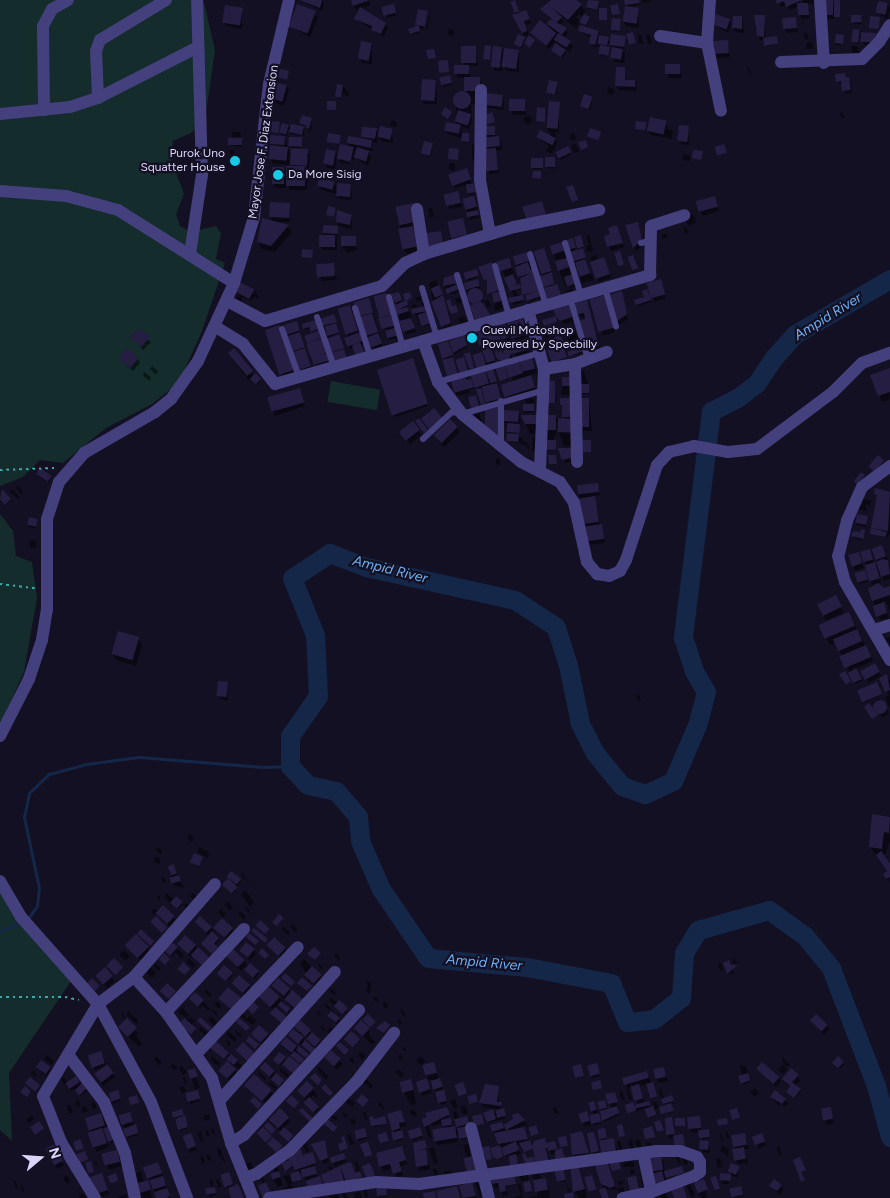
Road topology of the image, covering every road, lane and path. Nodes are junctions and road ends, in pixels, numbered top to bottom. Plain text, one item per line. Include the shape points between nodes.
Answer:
1 (68, 0) edge
2 (166, 0) edge
3 (197, 0) edge
4 (289, 0) edge
5 (710, 0) edge
6 (820, 0) edge
7 (890, 25) edge
8 (660, 36) dead end
9 (707, 43) junction
10 (198, 46) junction
11 (781, 62) dead end
12 (824, 63) junction
13 (482, 90) dead end
14 (98, 98) junction
15 (44, 110) junction
16 (721, 111) dead end
17 (0, 114) edge
18 (0, 191) edge
19 (418, 209) dead end
20 (599, 210) dead end
21 (684, 215) dead end
22 (490, 234) junction
23 (565, 243) dead end
24 (190, 254) junction
25 (424, 254) junction
26 (530, 254) dead end
27 (494, 266) dead end
28 (457, 275) dead end
29 (234, 283) junction
30 (422, 288) dead end
31 (605, 288) junction
32 (576, 296) junction
33 (389, 297) dead end
34 (226, 301) junction
35 (546, 305) junction
36 (355, 308) dead end
37 (528, 310) junction
38 (509, 316) junction
39 (317, 317) dead end
40 (473, 326) junction
41 (616, 326) dead end
42 (216, 327) junction
43 (282, 329) dead end
44 (437, 337) junction
45 (423, 341) junction
46 (403, 347) junction
47 (607, 352) dead end
48 (540, 353) junction
49 (890, 353) edge
50 (370, 356) junction
51 (588, 359) junction
52 (575, 364) junction
53 (334, 367) junction
54 (544, 369) junction
55 (299, 377) junction
56 (438, 382) junction
57 (541, 391) junction
58 (501, 401) junction
59 (462, 414) junction
60 (423, 439) dead end
61 (501, 448) junction
62 (577, 462) dead end
63 (890, 466) edge
64 (67, 469) junction
65 (0, 470) edge
66 (540, 470) junction
67 (0, 584) edge
68 (48, 585) junction
69 (890, 625) edge
70 (874, 630) junction
71 (890, 660) edge
72 (0, 736) edge
73 (0, 881) edge
74 (215, 884) dead end
75 (244, 929) dead end
76 (298, 947) dead end
77 (335, 972) dead end
78 (134, 977) junction
79 (0, 997) edge
80 (98, 1004) junction
81 (359, 1010) dead end
82 (166, 1012) junction
83 (394, 1033) dead end
84 (197, 1053) junction
85 (69, 1056) junction
86 (220, 1100) junction
87 (471, 1128) dead end
88 (231, 1144) junction
89 (643, 1153) junction
90 (484, 1176) junction
91 (245, 1178) junction
92 (651, 1192) junction
93 (95, 1198) edge
94 (134, 1198) edge
95 (187, 1198) edge
96 (253, 1198) edge
97 (269, 1198) edge
98 (489, 1198) edge
99 (623, 1198) edge

1 - 15 street via 52,10 43,26
2 - 14 street via 100,40 96,51
3 - 10 street
4 - 29 street, Mayor Jose F. Diaz Extension via 269,84 254,218
5 - 9 street
6 - 12 street
7 - 12 street via 862,59
8 - 9 street
9 - 16 street
10 - 14 street
10 - 24 street via 202,175
11 - 12 street
13 - 22 street via 480,180
14 - 15 street via 70,107
15 - 17 street
18 - 24 street via 66,196 118,210
19 - 25 street
20 - 22 street
21 - 31 street via 651,226 645,242 650,275
22 - 25 street
23 - 32 lane
24 - 29 street
25 - 34 street via 405,263 382,286 264,321
26 - 35 lane
27 - 38 lane
28 - 40 lane
29 - 34 street, Mayor Jose F. Diaz Extension
30 - 44 lane
31 - 32 street
31 - 41 lane
32 - 35 street
32 - 51 lane
33 - 46 lane
34 - 42 street, Mayor Jose F. Diaz Extension
35 - 37 street
36 - 50 lane
37 - 38 street
37 - 48 street
38 - 40 street
39 - 53 lane
40 - 44 street
42 - 55 street via 243,344 274,384
42 - 64 street, Mayor Jose F. Diaz Extension via 198,362 171,399 155,412 84,453
43 - 55 lane
44 - 45 street
45 - 46 street
45 - 56 street
46 - 50 street
47 - 51 street
48 - 54 street
48 - 56 lane
49 - 66 street via 862,363 833,392 757,449 728,452 680,447 669,452 657,465 626,560 620,571 609,576 597,574 587,562 574,503 560,482
50 - 53 street
51 - 52 street
52 - 54 street
52 - 62 street
53 - 55 street
54 - 57 street
56 - 59 street
57 - 58 lane
57 - 66 street
58 - 59 lane
58 - 61 lane
59 - 60 lane via 452,412
59 - 61 street
61 - 66 street
63 - 70 street via 862,486 847,521 838,556 845,582
64 - 65 path via 36,466
64 - 68 street, Mayor Jose F. Diaz Extension via 52,498 47,519
67 - 68 path via 30,589
68 - 72 street, Mayor Jose F. Diaz Extension via 42,640 29,679
69 - 70 street
70 - 71 street
73 - 80 street via 21,917
74 - 78 street
75 - 82 street
76 - 84 street
77 - 86 street
78 - 80 street
78 - 82 street
79 - 80 path via 65,997
80 - 85 street
80 - 95 street via 152,1102
81 - 88 street via 244,1136
82 - 84 street
83 - 91 street via 357,1081 290,1150
84 - 86 street
85 - 93 street via 43,1096 61,1142
85 - 94 street via 104,1102 125,1153
86 - 88 street
87 - 90 street
88 - 91 street
89 - 90 street
89 - 92 street
89 - 92 street via 680,1151 697,1157 702,1168 694,1176
90 - 97 street via 419,1184 376,1182
90 - 98 street
91 - 96 street
92 - 99 street

